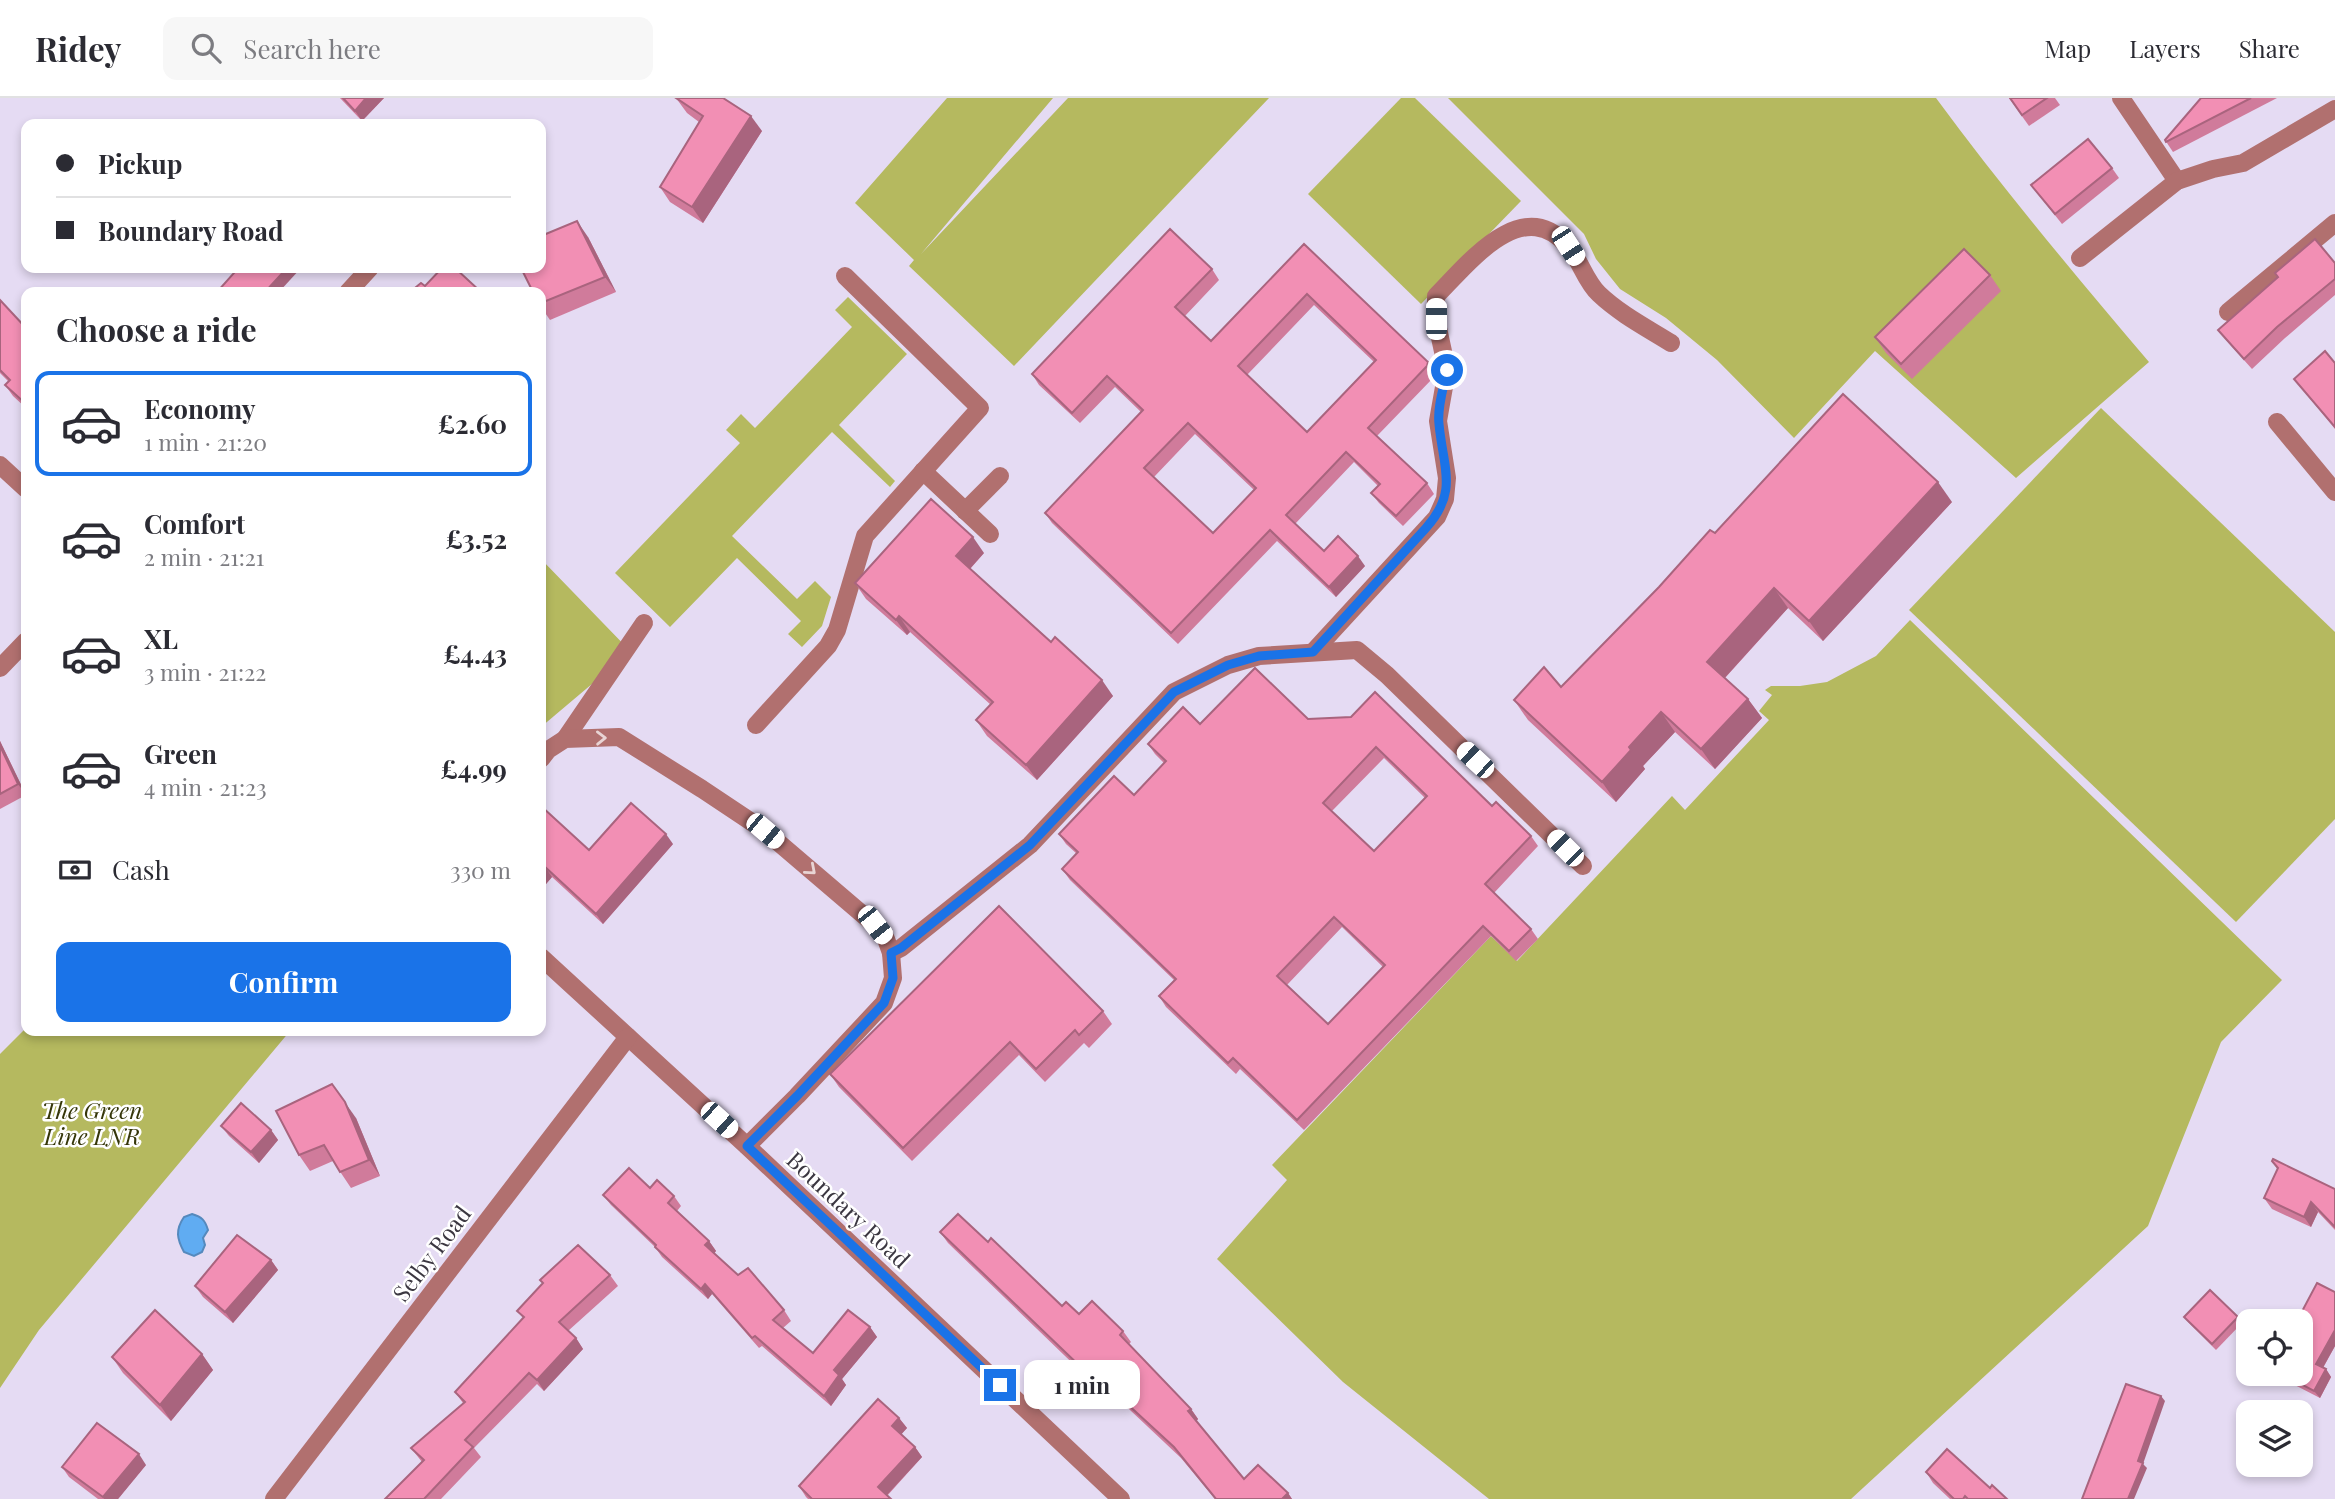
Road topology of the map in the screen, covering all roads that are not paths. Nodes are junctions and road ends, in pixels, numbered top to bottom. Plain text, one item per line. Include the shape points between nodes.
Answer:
1 (2121, 98) edge
2 (2335, 109) edge
3 (2177, 181) junction
4 (2335, 223) edge
5 (2080, 258) dead end
6 (365, 273) edge
7 (845, 276) dead end
8 (353, 287) edge
9 (2228, 312) dead end
10 (1671, 343) dead end
11 (2277, 422) dead end
12 (923, 471) junction
13 (2, 472) edge
14 (1000, 476) dead end
15 (21, 485) edge
16 (2335, 492) edge
17 (965, 511) junction
18 (990, 534) dead end
19 (644, 624) dead end
20 (21, 646) edge
21 (1313, 652) junction
22 (0, 668) edge
23 (756, 725) dead end
24 (565, 738) junction
25 (546, 753) edge
26 (1583, 866) dead end
27 (891, 953) junction
28 (546, 962) edge
29 (628, 1037) junction
30 (747, 1146) junction
31 (274, 1499) edge
32 (1121, 1499) edge

1 - 3 street
2 - 3 street via 2243,163
3 - 5 street
4 - 9 street
6 - 8 street
7 - 12 street via 980,408
10 - 21 street via 1597,292 1568,246 1550,230 1532,226 1513,230 1489,243 1436,296 1447,370 1438,421 1447,478 1445,499 1437,517
11 - 16 street
12 - 17 street
12 - 23 street via 865,536 828,646
13 - 15 street
14 - 17 street
17 - 18 street
19 - 24 street
20 - 22 street
21 - 26 street via 1357,650
21 - 27 street via 1259,656 1228,665 1174,692 1030,845
24 - 25 street
24 -> 27 street via 619,737 702,789 765,831 875,925
27 - 30 street via 893,978 884,1003
28 - 29 street, Boundary Road
29 - 30 street, Boundary Road
29 - 31 street, Selby Road
30 - 32 street, Boundary Road

